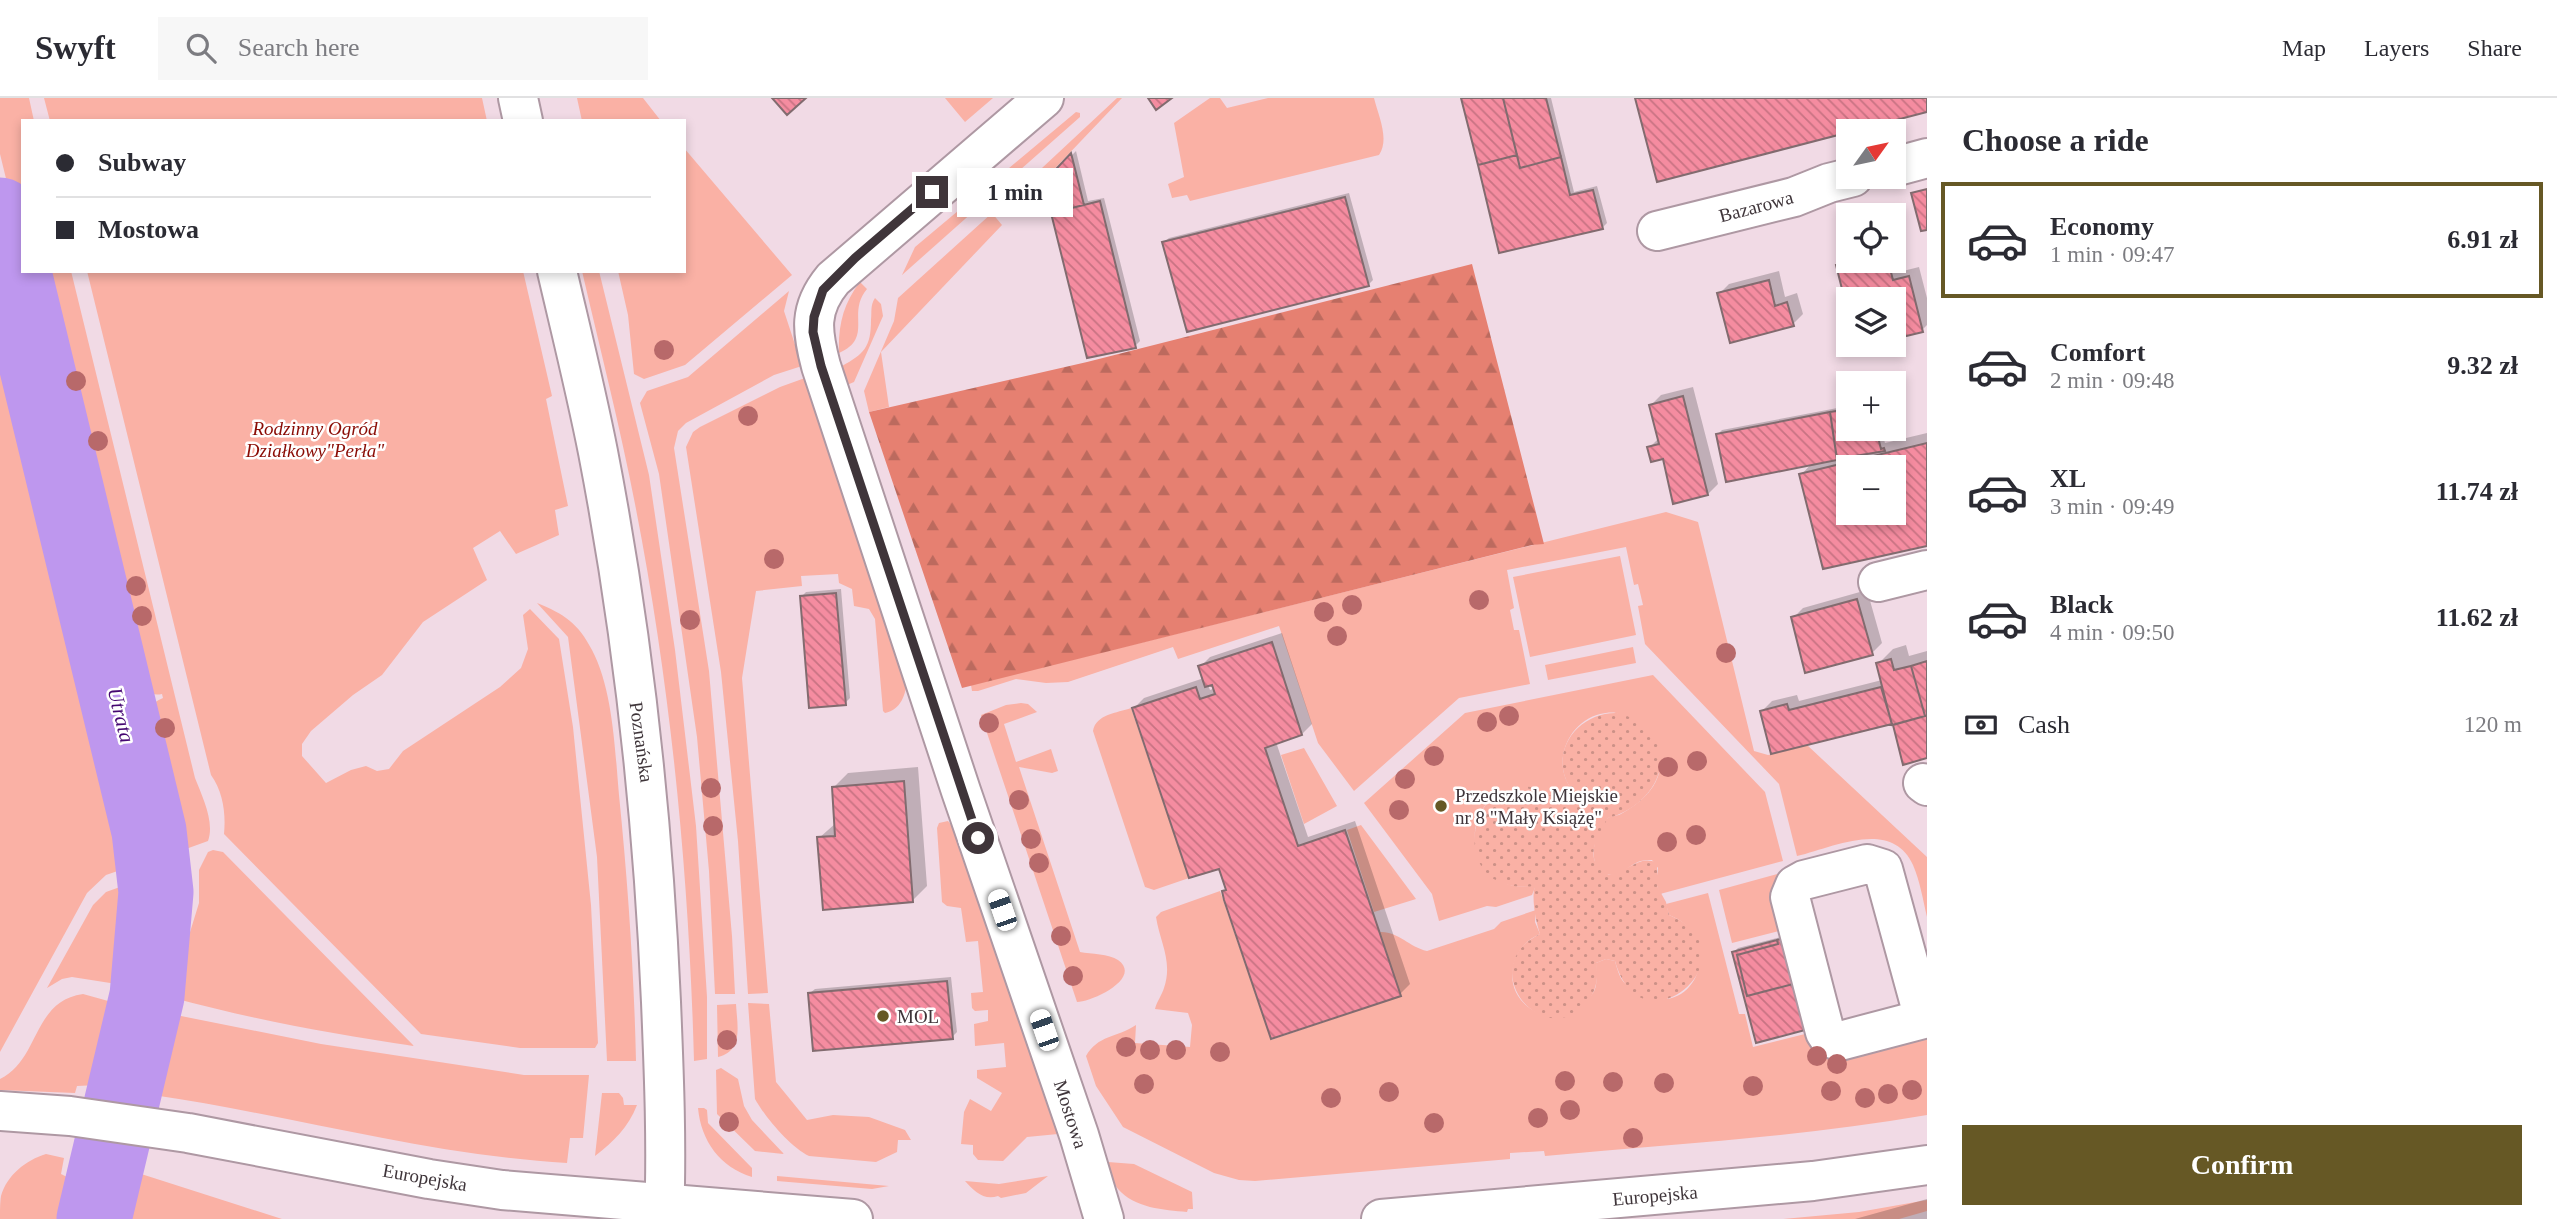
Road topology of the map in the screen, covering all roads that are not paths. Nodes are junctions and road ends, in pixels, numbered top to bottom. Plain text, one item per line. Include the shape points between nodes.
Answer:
1 (518, 98) edge
2 (1044, 98) edge
3 (523, 119) edge
4 (1927, 158) edge
5 (1906, 164) edge
6 (1836, 181) edge
7 (1657, 231) dead end
8 (557, 273) edge
9 (1927, 570) edge
10 (1878, 583) dead end
11 (1926, 1019) edge
12 (0, 1111) edge
13 (1927, 1165) edge
14 (665, 1212) edge
15 (853, 1219) edge
16 (1104, 1219) edge
17 (1381, 1219) edge

1 - 3 street
2 - 16 street, Mostowa via 833,279 819,300 813,332
4 - 5 street
6 - 7 street, Bazarowa via 1794,197
8 - 14 street, Poznańska via 598,451 648,791 658,926
9 - 10 street
11 - 11 street via 1840,1041 1829,1038 1790,897 1795,885 1867,864 1883,869
12 - 14 street, Europejska via 146,1126 477,1186
13 - 17 street, Europejska via 1813,1181
14 - 15 street, Europejska

